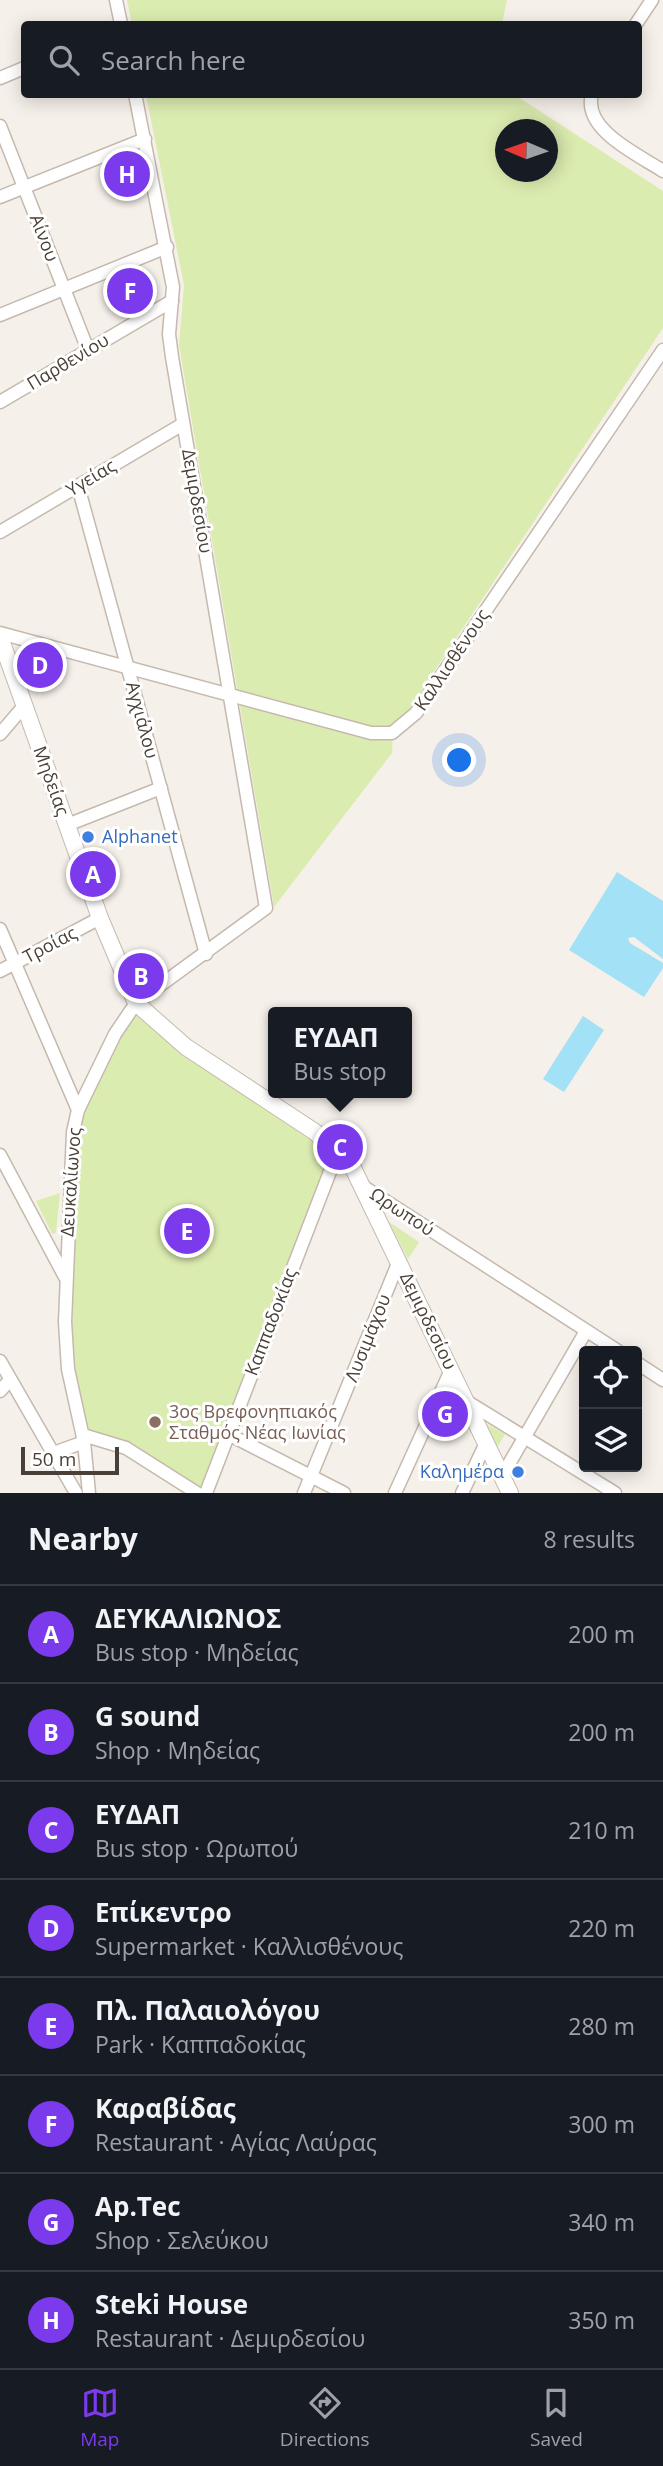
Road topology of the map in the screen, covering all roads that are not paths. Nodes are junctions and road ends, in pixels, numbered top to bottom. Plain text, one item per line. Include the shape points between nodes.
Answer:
1 (116, 0) edge
2 (652, 0) edge
3 (120, 21) edge
4 (638, 21) edge
5 (21, 69) edge
6 (0, 78) edge
7 (136, 98) edge
8 (592, 98) edge
9 (0, 126) edge
10 (145, 139) junction
11 (663, 171) edge
12 (24, 187) junction
13 (0, 197) edge
14 (167, 247) junction
15 (63, 290) junction
16 (172, 300) junction
17 (0, 315) edge
18 (88, 350) junction
19 (663, 350) edge
20 (0, 402) edge
21 (183, 424) junction
22 (78, 486) junction
23 (0, 532) edge
24 (0, 635) edge
25 (129, 667) junction
26 (232, 694) junction
27 (24, 706) junction
28 (0, 734) edge
29 (160, 788) junction
30 (67, 825) junction
31 (266, 908) joint
32 (100, 918) junction
33 (0, 929) edge
34 (206, 954) junction
35 (16, 963) junction
36 (0, 971) edge
37 (136, 1003) junction
38 (78, 1110) junction
39 (338, 1151) junction
40 (0, 1155) edge
41 (364, 1187) junction
42 (399, 1261) junction
43 (65, 1277) junction
44 (586, 1331) junction
45 (610, 1346) edge
46 (0, 1361) edge
47 (642, 1366) edge
48 (451, 1370) junction
49 (10, 1380) junction
50 (663, 1380) edge
51 (0, 1391) edge
52 (466, 1401) junction
53 (228, 1434) junction
54 (523, 1438) junction
55 (84, 1439) junction
56 (486, 1443) junction
57 (51, 1454) junction
58 (312, 1474) junction
59 (502, 1476) junction
60 (76, 1493) edge
61 (89, 1493) edge
62 (197, 1493) edge
63 (206, 1493) edge
64 (304, 1493) edge
65 (344, 1493) edge
66 (395, 1493) edge
67 (462, 1493) edge
68 (510, 1493) edge
69 (615, 1493) edge

1 - 3 street
2 - 4 street
5 - 6 street
7 - 10 street, Δεμιρδεσίου
8 - 11 street via 592,115 602,129
9 - 12 street, Αίνου
10 - 12 street
10 - 14 street, Δεμιρδεσίου
12 - 13 street
12 - 15 street, Αίνου
14 - 15 street
14 - 16 street, Δεμιρδεσίου
15 - 17 street
15 - 18 street, Αίνου
16 - 18 street, Παρθενίου
16 - 21 street, Δεμιρδεσίου via 169,334
18 - 20 street, Παρθενίου
19 - 26 street, Καλλισθένους via 416,713 402,727 393,733 371,733
21 - 22 street, Υγείας
21 - 26 street, Δεμιρδεσίου
22 - 23 street, Υγείας
22 - 25 street, Αγχιάλου
24 - 25 street, Καλλισθένους
24 - 27 street, Μηδείας
25 - 26 street, Καλλισθένους
25 - 29 street, Αγχιάλου
26 - 31 street, Δεμιρδεσίου
27 - 28 street
27 - 30 street, Μηδείας
29 - 30 street
29 - 34 street, Αγχιάλου
30 - 32 street, Μηδείας
31 - 34 street, Δευκαλίωνος
32 - 35 street, Τροίας
32 - 37 street, Μηδείας
33 - 35 street
34 - 37 street, Δευκαλίωνος
35 - 36 street, Τροίας
35 - 38 street
37 - 38 street, Δευκαλίωνος via 115,1034
37 - 39 street, Ωρωπού via 186,1047
38 - 43 street, Δευκαλίωνος
39 - 41 street, Ωρωπού
39 - 53 street, Καππαδοκίας
40 - 43 street
41 - 42 street, Δεμιρδεσίου
41 - 44 street, Ωρωπού
42 - 48 street, Δεμιρδεσίου
42 - 58 street, Λυσιμάχου
43 - 55 street, Δευκαλίωνος via 68,1369
44 - 45 street, Ωρωπού
44 - 54 street
46 - 49 street
47 - 50 street
48 - 52 street, Δεμιρδεσίου
48 - 66 street
49 - 51 street
49 - 57 street
52 - 54 street
52 - 56 street, Δεμιρδεσίου
53 - 58 street
53 - 63 street, Καππαδοκίας
54 - 59 street
54 - 69 street
55 - 57 street
55 - 61 street, Δευκαλίωνος
55 - 62 street via 126,1448
56 - 59 street, Δεμιρδεσίου
56 - 67 street
57 - 60 street
58 - 64 street, Λυσιμάχου
58 - 65 street
59 - 68 street, Δεμιρδεσίου

